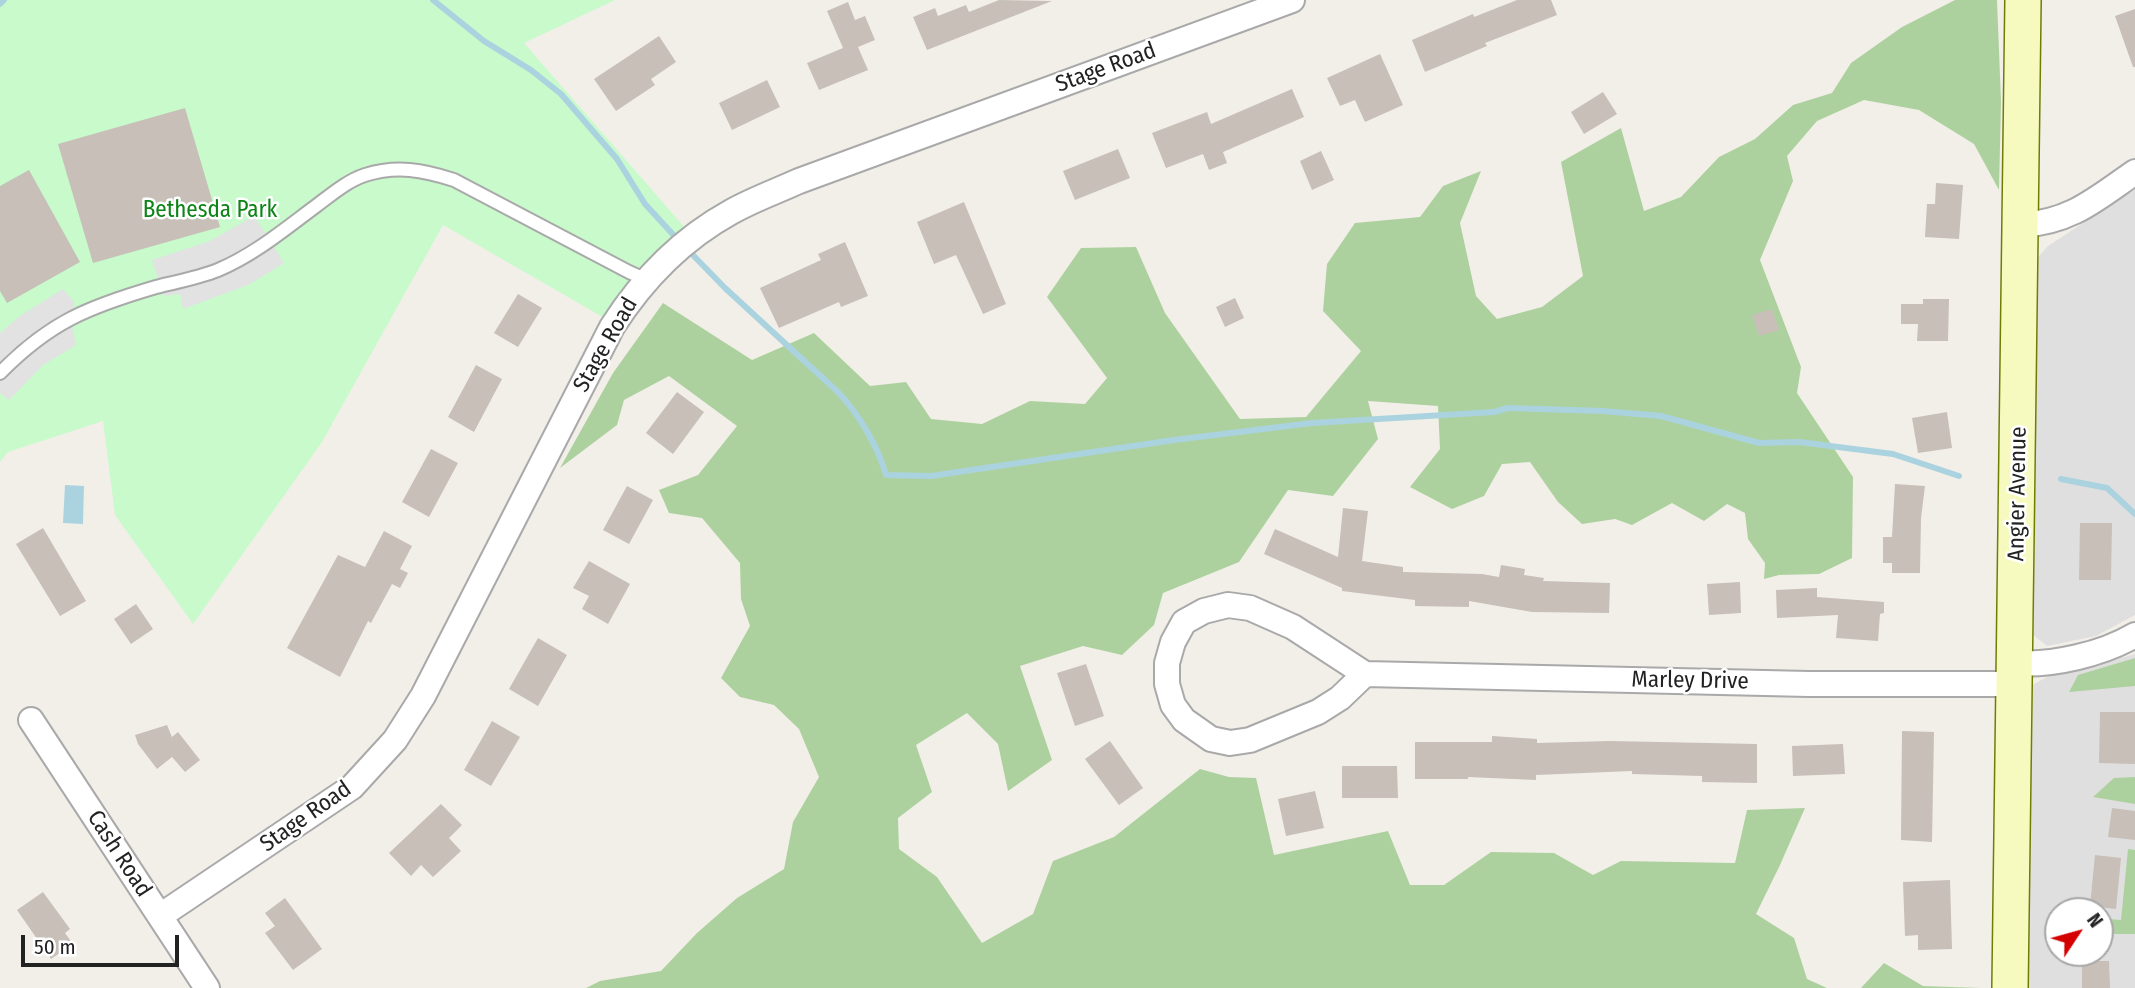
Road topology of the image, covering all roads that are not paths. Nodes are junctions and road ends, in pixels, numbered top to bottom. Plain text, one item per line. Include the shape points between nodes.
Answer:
1 (1292, 0) edge
2 (2023, 0) edge
3 (2135, 172) edge
4 (2022, 225) junction
5 (647, 280) junction
6 (0, 373) edge
7 (2135, 635) edge
8 (2015, 673) junction
9 (1365, 674) junction
10 (31, 720) dead end
11 (160, 916) junction
12 (207, 988) edge
13 (2010, 988) edge

1 - 5 street, Stage Road via 799,181 730,212
2 - 4 main road, Angier Avenue
3 - 4 street via 2063,218
4 - 8 main road, Angier Avenue
5 - 6 lane via 454,180 417,170 387,169 352,180 260,247 217,270 115,299 63,321
5 - 11 street, Stage Road via 612,327 423,696 395,740 352,787
7 - 8 street, Marley Drive via 2059,661 2031,664
8 - 9 street, Marley Drive via 1795,684
8 - 13 main road, Angier Avenue
9 - 9 street via 1318,712 1250,740 1230,743 1211,739 1184,720 1173,705 1167,663 1184,622 1228,605 1250,608 1293,627
10 - 11 street, Cash Road
11 - 12 street, Cash Road

